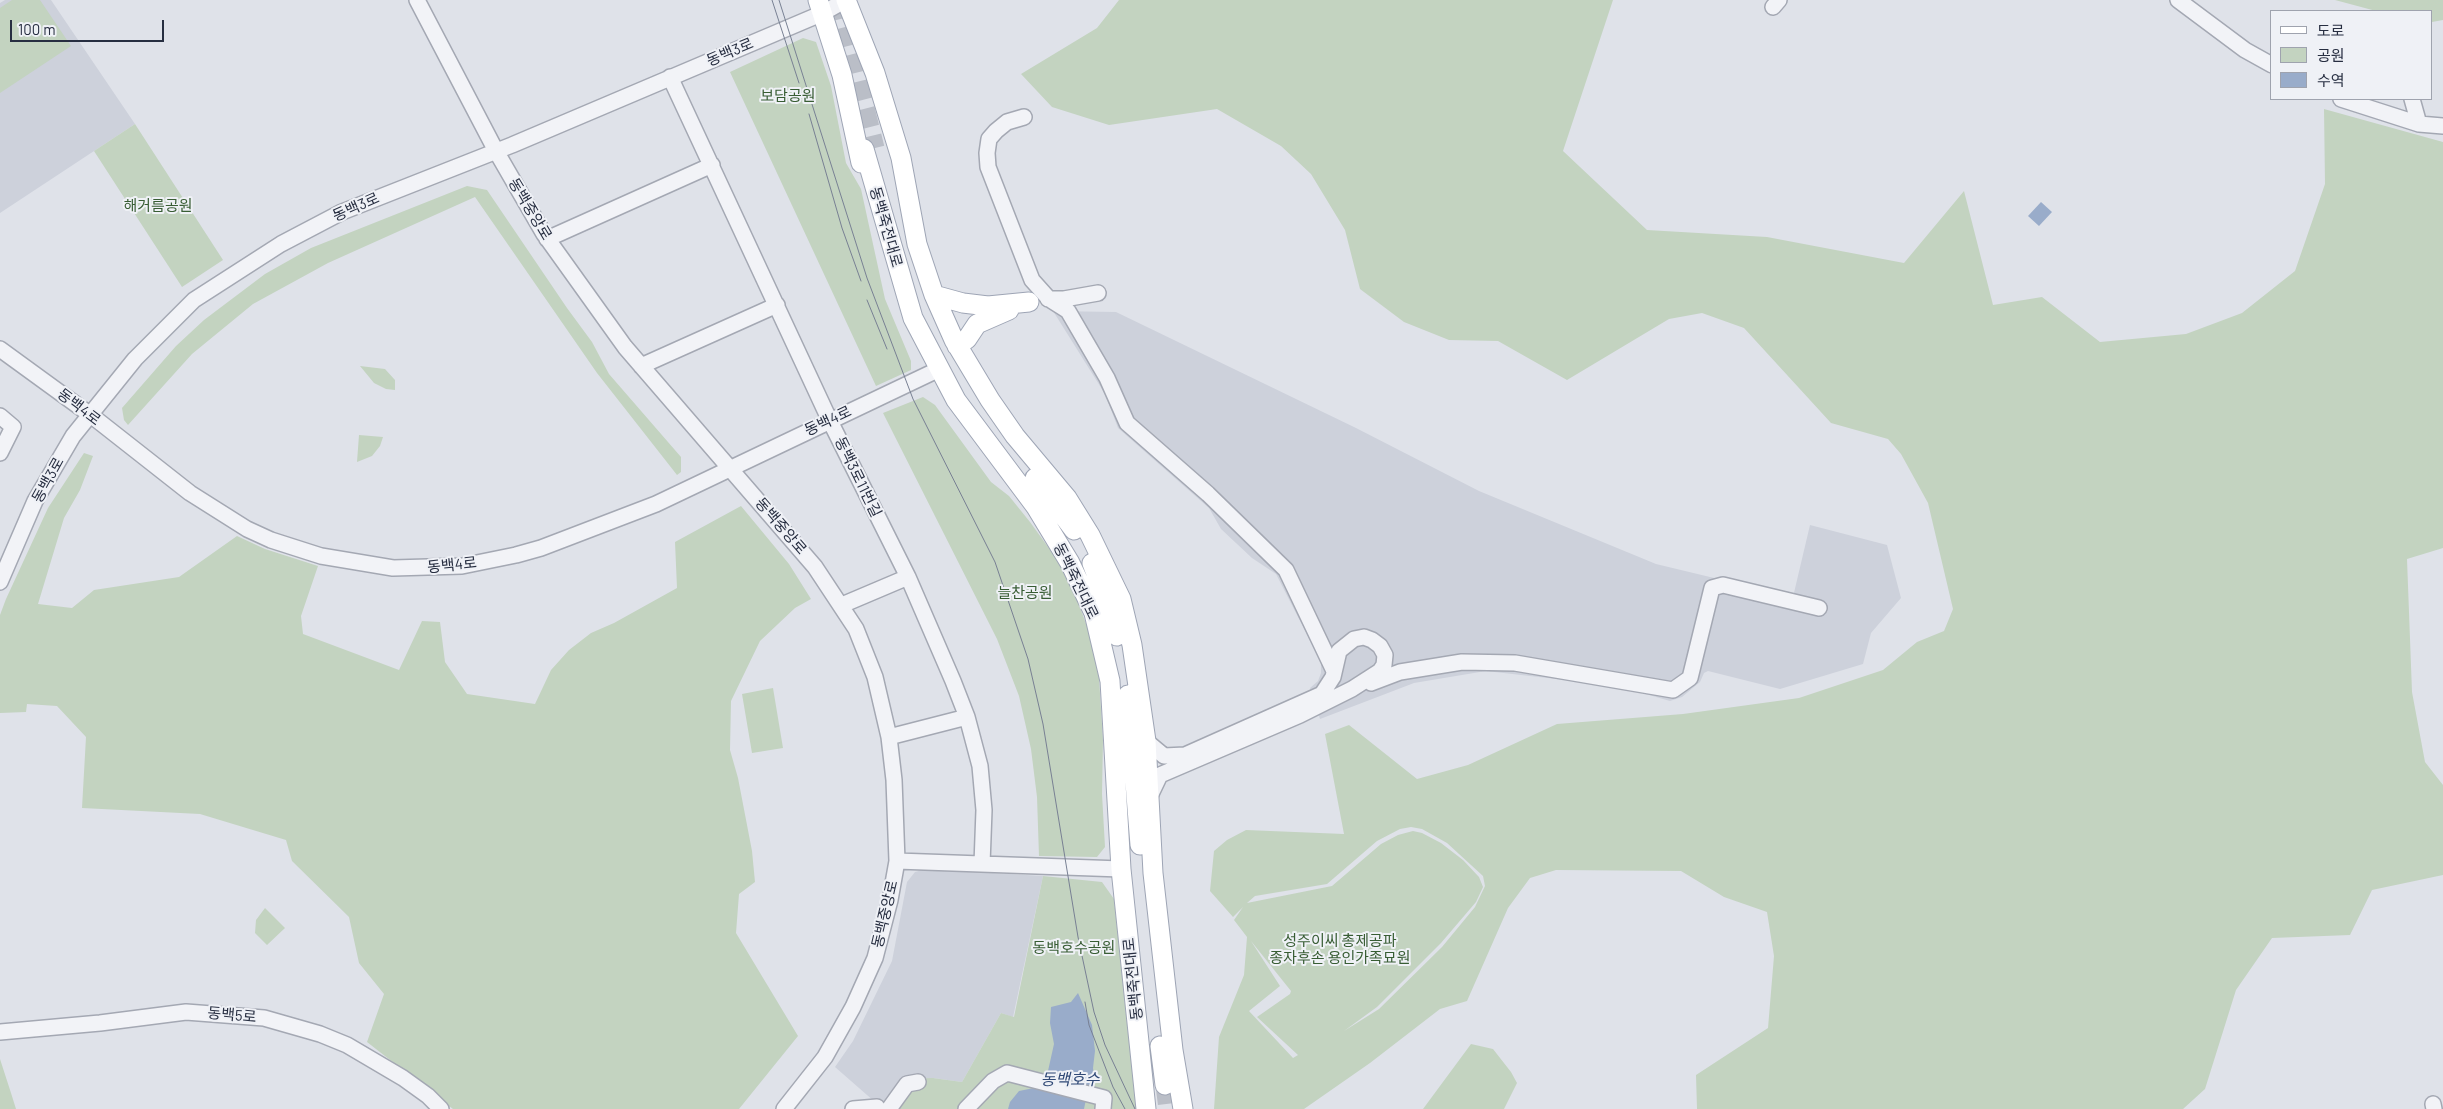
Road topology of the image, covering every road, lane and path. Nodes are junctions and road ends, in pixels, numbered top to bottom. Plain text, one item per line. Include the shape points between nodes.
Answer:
1 (417, 0) edge
2 (846, 0) edge
3 (2178, 0) edge
4 (820, 7) edge
5 (2270, 64) edge
6 (875, 73) junction
7 (842, 75) junction
8 (670, 77) junction
9 (2344, 100) edge
10 (2412, 100) edge
11 (1024, 118) dead end
12 (2419, 124) junction
13 (2443, 126) edge
14 (496, 151) junction
15 (712, 166) junction
16 (548, 239) junction
17 (1098, 293) dead end
18 (934, 295) junction
19 (1050, 299) junction
20 (1029, 302) junction
21 (776, 305) junction
22 (957, 346) junction
23 (0, 349) edge
24 (641, 366) junction
25 (931, 373) junction
26 (0, 416) edge
27 (92, 416) junction
28 (830, 421) junction
29 (0, 452) edge
30 (730, 468) junction
31 (1036, 507) junction
32 (1063, 515) junction
33 (1090, 535) junction
34 (908, 577) junction
35 (0, 582) edge
36 (842, 605) junction
37 (1819, 608) dead end
38 (1317, 636) junction
39 (1132, 645) junction
40 (1343, 647) junction
41 (1384, 665) junction
42 (1334, 671) junction
43 (1400, 672) junction
44 (1352, 689) junction
45 (1128, 692) junction
46 (967, 717) junction
47 (889, 737) junction
48 (1146, 741) junction
49 (1150, 796) junction
50 (897, 861) junction
51 (982, 864) junction
52 (1121, 869) junction
53 (0, 1032) edge
54 (918, 1082) dead end
55 (1164, 1085) tunnel mouth
56 (441, 1109) edge
57 (784, 1109) edge
58 (853, 1109) edge
59 (876, 1109) edge
60 (889, 1109) edge
61 (966, 1109) edge
62 (1103, 1109) edge
63 (1148, 1109) edge
64 (1183, 1109) edge

1 - 14 street, 동백중앙로
2 - 4 street, 동백3로
2 - 6 main road
3 - 5 street via 2245,50
4 - 7 main road
4 - 8 street, 동백3로
6 - 7 main road via 867,61 860,60 849,64
6 - 18 main road via 901,158 917,244
7 - 25 main road via 855,141 899,307
8 - 14 street, 동백3로
8 - 15 street, 동백3로11번길
9 - 12 street
10 - 12 street
11 - 19 street via 1007,122 996,131 989,139 986,154 988,167 1032,280
12 - 13 street
14 - 16 street, 동백중앙로
14 - 27 street, 동백3로 via 342,212 240,269 194,300 135,360
15 - 16 street
15 - 21 street, 동백3로11번길
16 - 24 street, 동백중앙로
17 - 19 street via 1064,300
18 - 20 main road via 988,306
18 - 22 main road
19 - 20 street
19 - 38 street via 1068,311 1107,378 1127,423 1208,494 1286,570
20 - 22 main road via 977,324 967,339
21 - 24 street
21 - 28 street, 동백3로11번길
22 - 33 main road via 1010,429 1067,498
23 - 27 street, 동백4로
24 - 30 street, 동백중앙로
25 - 28 street, 동백4로
25 - 31 main road via 962,426
26 - 29 street via 13,427
27 - 30 street, 동백4로 via 190,493 247,529 321,556 393,568 462,566 516,555 628,516
27 - 35 street, 동백3로 via 73,436 52,470
28 - 30 street, 동백4로
28 - 34 street, 동백3로11번길
30 - 36 street, 동백중앙로 via 797,544
31 - 32 main road, 동백죽전대로 via 956,400 913,318 870,148 925,304 953,364
31 - 52 main road, 동백죽전대로 via 1070,563 1094,613 1108,671
32 - 33 main road
32 - 45 main road, 동백죽전대로 via 1084,544 1115,623
33 - 39 main road via 1121,599
34 - 36 street
34 - 46 street, 동백3로11번길
36 - 47 street, 동백중앙로 via 866,652
37 - 43 street via 1724,585 1712,588 1690,678 1673,690 1515,662 1462,662
38 - 40 street
38 - 42 street
39 - 45 main road
39 - 48 main road
40 - 41 street via 1354,639 1368,638 1383,650
40 - 42 street
41 - 43 street
41 - 44 street
42 - 48 street via 1328,687 1313,700 1185,755 1164,756
43 - 44 street
44 - 49 street via 1300,715 1160,774
45 - 55 main road, 동백죽전대로 via 1132,765
46 - 47 street
46 - 51 street, 동백3로11번길 via 983,786
47 - 50 street, 동백중앙로
48 - 49 main road
49 - 64 main road via 1153,873
50 - 51 street
50 - 57 street, 동백중앙로 via 881,939 860,993 825,1057
51 - 52 street
52 - 63 main road, 동백죽전대로
53 - 56 street, 동백5로 via 186,1012 264,1018 347,1045 402,1078
54 - 60 street via 907,1084
58 - 59 street via 878,1106
61 - 62 street via 993,1081 1007,1073 1104,1098

